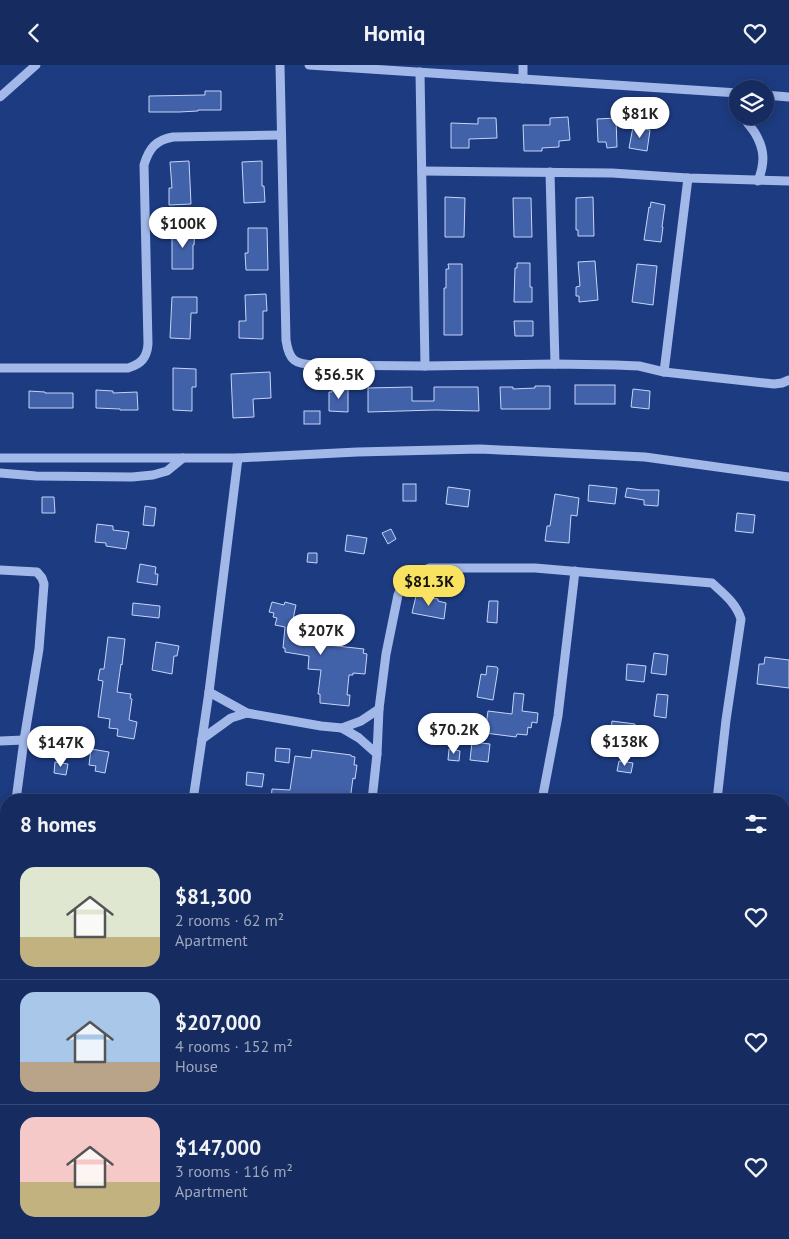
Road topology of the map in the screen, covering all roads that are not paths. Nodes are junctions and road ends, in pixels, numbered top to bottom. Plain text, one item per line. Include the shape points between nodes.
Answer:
1 (36, 65) edge
2 (280, 65) edge
3 (309, 65) edge
4 (524, 65) edge
5 (420, 72) junction
6 (523, 79) junction
7 (729, 93) edge
8 (774, 96) edge
9 (0, 97) edge
10 (789, 97) edge
11 (749, 125) edge
12 (281, 135) junction
13 (422, 171) junction
14 (550, 172) junction
15 (688, 178) junction
16 (758, 181) junction
17 (789, 181) edge
18 (555, 364) junction
19 (425, 366) junction
20 (0, 368) edge
21 (664, 372) junction
22 (789, 380) edge
23 (0, 457) edge
24 (80, 457) junction
25 (183, 458) junction
26 (238, 458) junction
27 (0, 473) edge
28 (78, 476) junction
29 (789, 477) edge
30 (0, 570) edge
31 (575, 571) junction
32 (209, 692) junction
33 (380, 709) junction
34 (247, 713) junction
35 (342, 728) junction
36 (202, 739) junction
37 (24, 740) junction
38 (0, 741) edge
39 (377, 754) junction
40 (17, 794) edge
41 (194, 794) edge
42 (373, 794) edge
43 (543, 794) edge
44 (717, 794) edge

1 - 9 street
2 - 12 street
3 - 5 street
4 - 6 street
5 - 6 street
5 - 13 street
6 - 7 street
8 - 10 street
11 - 16 street via 763,153
12 - 19 street via 287,351 297,363 315,365
12 - 20 street via 164,138 148,155 144,165 148,351 142,363 128,368
13 - 14 street
13 - 19 street
14 - 15 street
14 - 18 street
15 - 16 street
15 - 21 street
16 - 17 street
18 - 19 street
18 - 21 street via 623,365
21 - 22 street via 774,384
23 - 24 street
24 - 25 street
24 - 28 street
25 - 26 street
25 - 28 street via 167,471 153,475
26 - 29 street via 480,449 645,457
26 - 32 street
27 - 28 street
30 - 37 street via 37,572 44,584 39,649
31 - 33 street via 429,568 404,580 386,654
31 - 43 street via 558,716
31 - 44 street via 712,583 736,607 741,619
32 - 34 street
32 - 36 street
33 - 35 street via 362,721
33 - 39 street
34 - 35 street
34 - 36 street via 231,718
35 - 39 street
36 - 41 street
37 - 38 street
37 - 40 street
39 - 42 street

